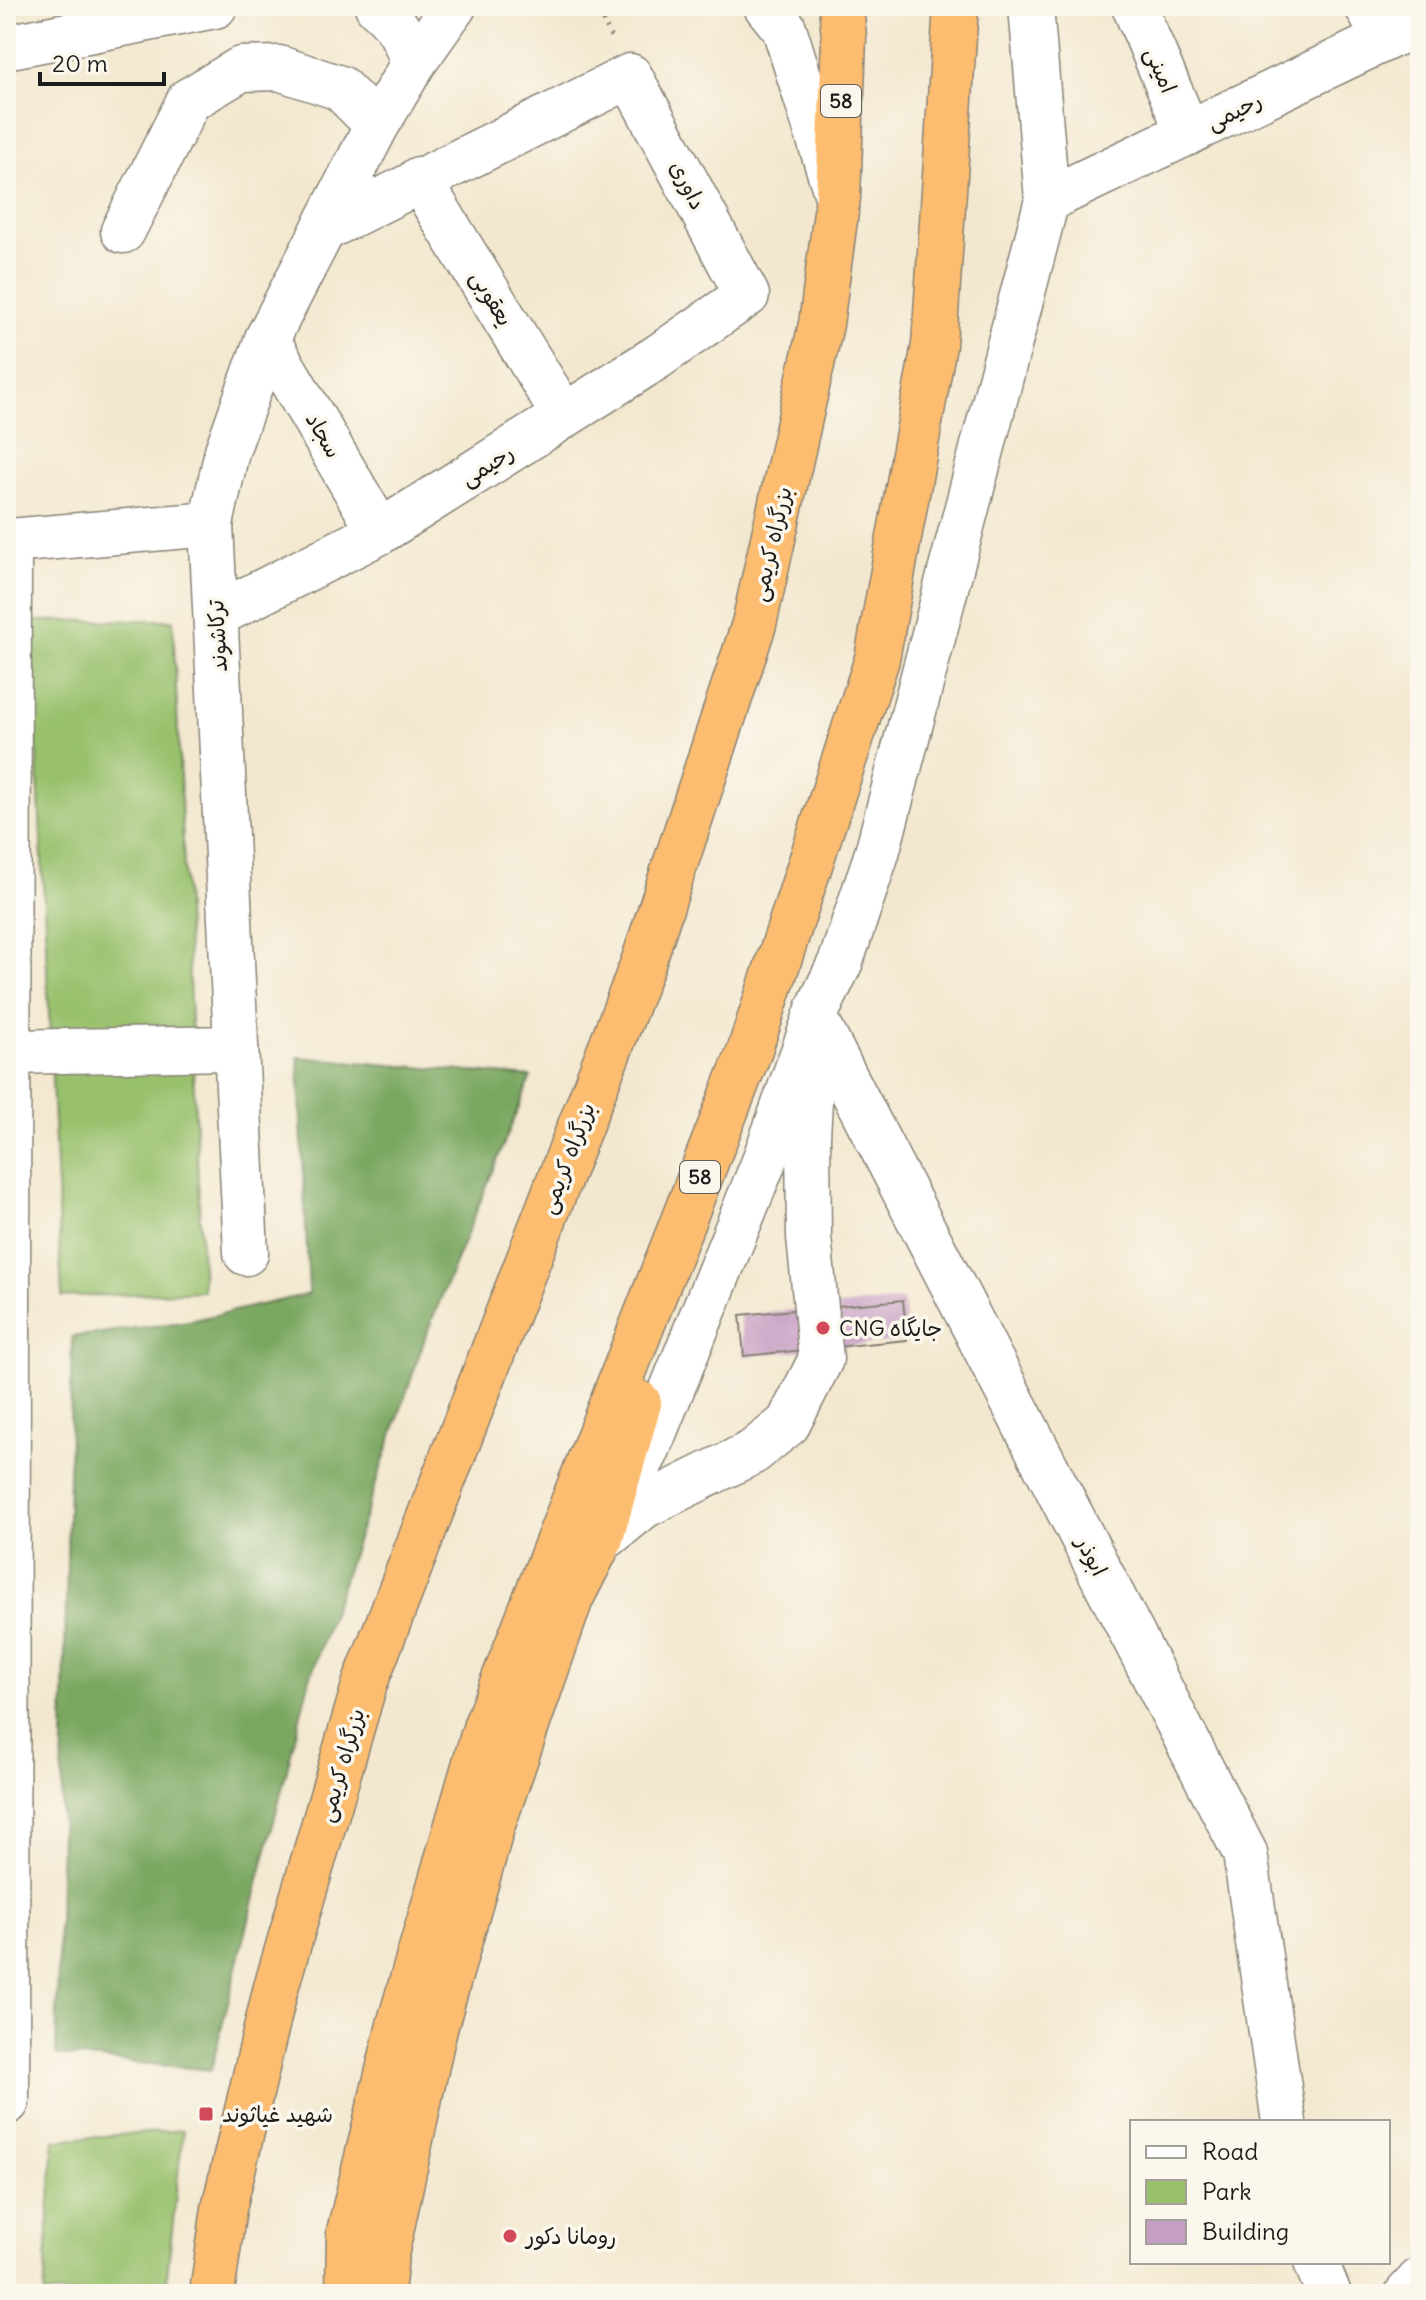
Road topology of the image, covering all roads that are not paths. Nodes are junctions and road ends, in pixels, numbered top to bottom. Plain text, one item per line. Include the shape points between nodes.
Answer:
1 (215, 6) edge
2 (377, 6) edge
3 (454, 6) edge
4 (766, 6) edge
5 (841, 6) edge
6 (956, 6) edge
7 (1031, 6) edge
8 (1134, 6) edge
9 (1390, 22) edge
10 (6, 47) edge
11 (413, 64) junction
12 (377, 125) junction
13 (1188, 133) junction
14 (419, 179) junction
15 (838, 197) junction
16 (1047, 200) junction
17 (324, 229) junction
18 (123, 231) dead end
19 (747, 295) joint
20 (267, 339) junction
21 (564, 416) junction
22 (211, 524) junction
23 (380, 532) junction
24 (216, 615) junction
25 (815, 1018) junction
26 (236, 1048) junction
27 (7, 1052) edge
28 (711, 1150) junction
29 (246, 1253) dead end
30 (600, 1541) junction
31 (6, 1870) edge
32 (7, 2102) edge
33 (1284, 2120) edge
34 (1317, 2264) edge
35 (1420, 2280) edge
36 (212, 2294) edge
37 (348, 2294) edge
38 (382, 2294) edge
39 (1329, 2294) edge
40 (1407, 2294) edge

1 - 10 street
2 - 11 street via 393,19
3 - 11 street, ترکاشوند
4 - 15 street via 784,28
5 - 15 highway, بزرگراه کریمی / 58
6 - 28 highway, 58 via 934,345 877,659 753,1039
7 - 16 street
8 - 13 street, امینی
9 - 13 street, رحیمی
11 - 12 street, ترکاشوند
12 - 17 street, ترکاشوند
12 - 18 street via 340,88 279,68 241,69 189,100
13 - 16 street, رحیمی
14 - 17 street
14 - 19 street, داوری via 630,76
14 - 21 street, یعقوبی
15 - 36 highway, بزرگراه کریمی / 58 via 821,324 754,624 643,963 365,1683 275,1991 224,2208
16 - 25 street via 877,853 841,961
17 - 20 street, ترکاشوند
19 - 21 street, رحیمی
20 - 22 street, ترکاشوند via 227,451
20 - 23 street, سجاد
21 - 23 street, رحیمی
22 - 24 street, ترکاشوند
22 - 27 street via 9,541
23 - 24 street, رحیمی
24 - 26 street, ترکاشوند
25 - 30 street via 763,1164 647,1451
25 - 30 street via 809,1237 821,1359 788,1424 753,1452 644,1506
25 - 33 street, ابوذر via 1245,1853
26 - 27 street
26 - 29 street, ترکاشوند
27 - 31 street
28 - 30 highway
28 - 37 highway, 58 via 486,1725 399,2025 349,2232
30 - 38 highway via 571,1598 492,1827 434,2032
31 - 32 street
34 - 39 street
35 - 40 street

